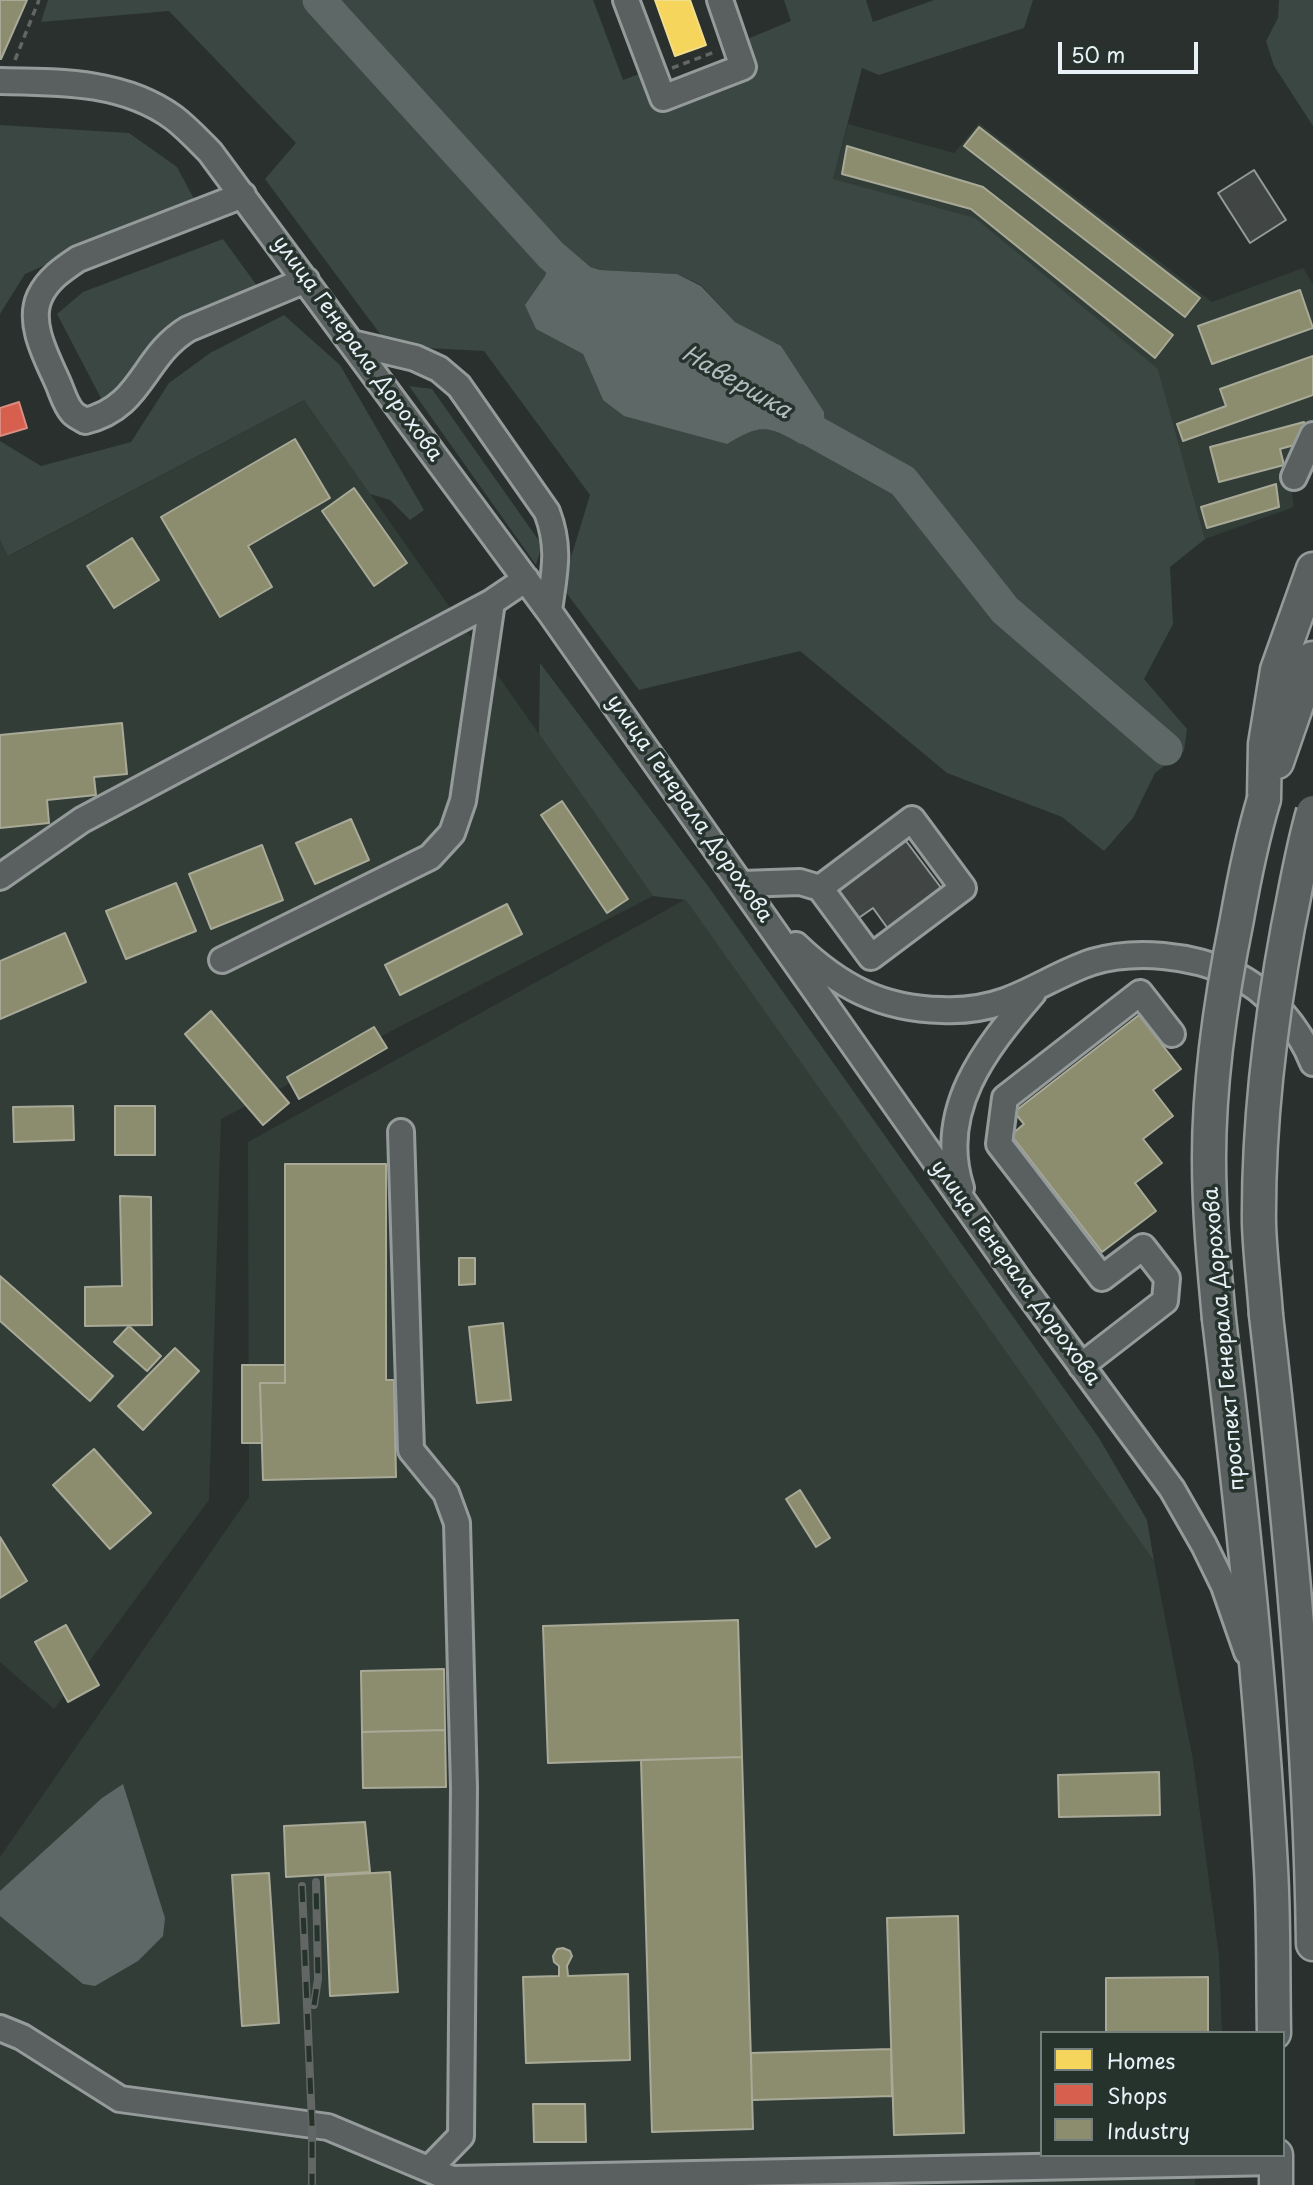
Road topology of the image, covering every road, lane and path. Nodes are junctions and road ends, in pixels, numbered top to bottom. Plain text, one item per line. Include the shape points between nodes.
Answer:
1 (39, 0) edge
2 (626, 0) edge
3 (720, 0) edge
4 (735, 44) junction
5 (667, 70) dead end
6 (3, 81) edge
7 (243, 195) junction
8 (306, 280) junction
9 (352, 343) junction
10 (1313, 435) edge
11 (1294, 477) dead end
12 (1313, 569) edge
13 (526, 579) junction
14 (492, 602) junction
15 (549, 611) junction
16 (1313, 658) edge
17 (1264, 799) junction
18 (1313, 812) edge
19 (0, 877) edge
20 (742, 884) junction
21 (820, 888) junction
22 (762, 913) junction
23 (222, 960) dead end
24 (1038, 988) junction
25 (1172, 1034) dead end
26 (1313, 1063) edge
27 (401, 1132) dead end
28 (967, 1205) junction
29 (1081, 1366) junction
30 (1257, 1679) junction
31 (1313, 1752) edge
32 (1310, 1805) junction
33 (1313, 1944) edge
34 (0, 2028) edge
35 (1274, 2031) edge
36 (1276, 2168) edge
37 (429, 2169) junction
38 (951, 2177) edge
39 (469, 2182) edge

1 - 6 path
2 - 4 street via 663,98 743,67
3 - 4 street
4 - 5 path
6 - 7 street, улица Генерала Дорохова via 100,87 152,105 174,118 210,152
7 - 8 street, улица Генерала Дорохова
7 - 8 street via 78,259 48,282 39,297 37,326 72,413 85,421 108,413 131,394 174,337
8 - 9 street, улица Генерала Дорохова
9 - 13 street, улица Генерала Дорохова
9 - 15 street via 415,358 439,369 459,386 547,512 557,551
10 - 11 street
12 - 17 main road via 1277,670 1265,744
13 - 14 street
13 - 15 street, улица Генерала Дорохова
14 - 19 street via 82,820
14 - 23 street via 470,767 452,833 430,857
15 - 20 street, улица Генерала Дорохова
16 - 17 main road, проспект Генерала Дорохова
17 - 30 main road, проспект Генерала Дорохова, bridge via 1227,967 1215,1053 1209,1156 1219,1319
18 - 32 main road, проспект Генерала Дорохова, bridge via 1280,972 1268,1060 1259,1227 1289,1515
20 - 21 street via 800,882
20 - 22 street, улица Генерала Дорохова
21 - 21 street via 870,957 963,888 912,820
22 - 24 street via 843,984 913,1010 960,1011 1002,1003
22 - 28 street, улица Генерала Дорохова
24 - 26 street via 1080,967 1117,957 1167,956 1193,962 1233,974 1256,988 1292,1023
24 - 28 street via 1003,1027 964,1091 952,1144
25 - 29 street via 1140,993 1005,1098 999,1144 1102,1278 1143,1247 1167,1278 1166,1301
27 - 37 street via 411,1450 446,1493 457,1523 464,1788 461,2136
28 - 29 street, улица Генерала Дорохова
29 - 30 street, улица Генерала Дорохова via 1172,1489 1205,1545
30 - 35 main road, проспект Генерала Дорохова via 1271,1870
31 - 32 main road
32 - 33 main road, проспект Генерала Дорохова
34 - 37 street via 120,2099 328,2127
36 - 38 street
37 - 39 street
38 - 39 street

